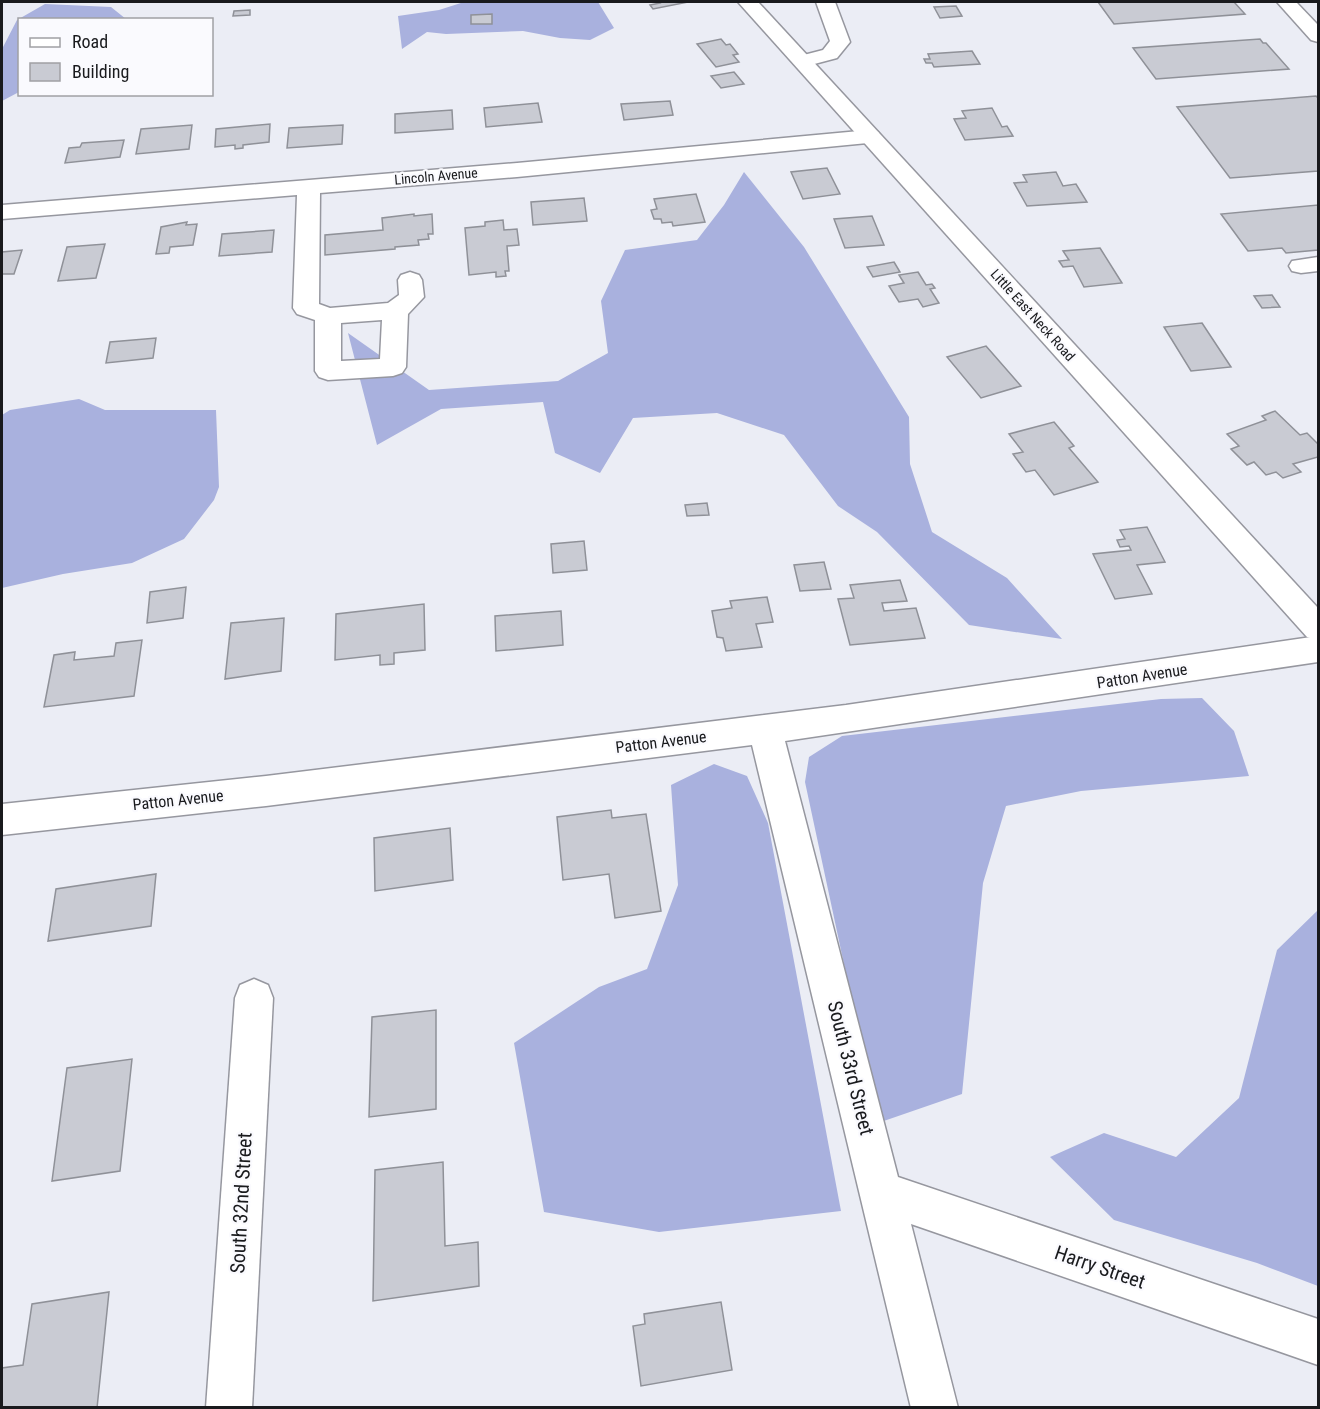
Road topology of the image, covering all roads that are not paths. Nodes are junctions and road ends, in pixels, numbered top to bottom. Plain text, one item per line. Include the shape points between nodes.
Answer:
1 (748, 2) edge
2 (826, 2) edge
3 (1286, 2) edge
4 (1318, 36) edge
5 (803, 62) junction
6 (870, 137) junction
7 (309, 186) junction
8 (2, 212) edge
9 (410, 280) dead end
10 (395, 310) junction
11 (328, 316) junction
12 (1318, 628) edge
13 (1318, 649) edge
14 (765, 729) junction
15 (2, 820) edge
16 (254, 998) dead end
17 (882, 1193) junction
18 (1318, 1342) edge
19 (229, 1407) edge
20 (935, 1407) edge

1 - 5 street, Little East Neck Road
2 - 5 street via 840,42 830,54
3 - 4 street
5 - 6 street, Little East Neck Road
6 - 7 street, Lincoln Avenue
6 - 12 street, Little East Neck Road
7 - 8 street, Lincoln Avenue
7 - 11 street via 306,308
9 - 10 street via 412,297
10 - 11 street
10 - 11 street via 393,367 328,371
13 - 14 street, Patton Avenue via 927,709
14 - 15 street, Patton Avenue
14 - 17 street, South 33rd Street
16 - 19 street, South 32nd Street
17 - 18 street, Harry Street
17 - 20 street, South 33rd Street

